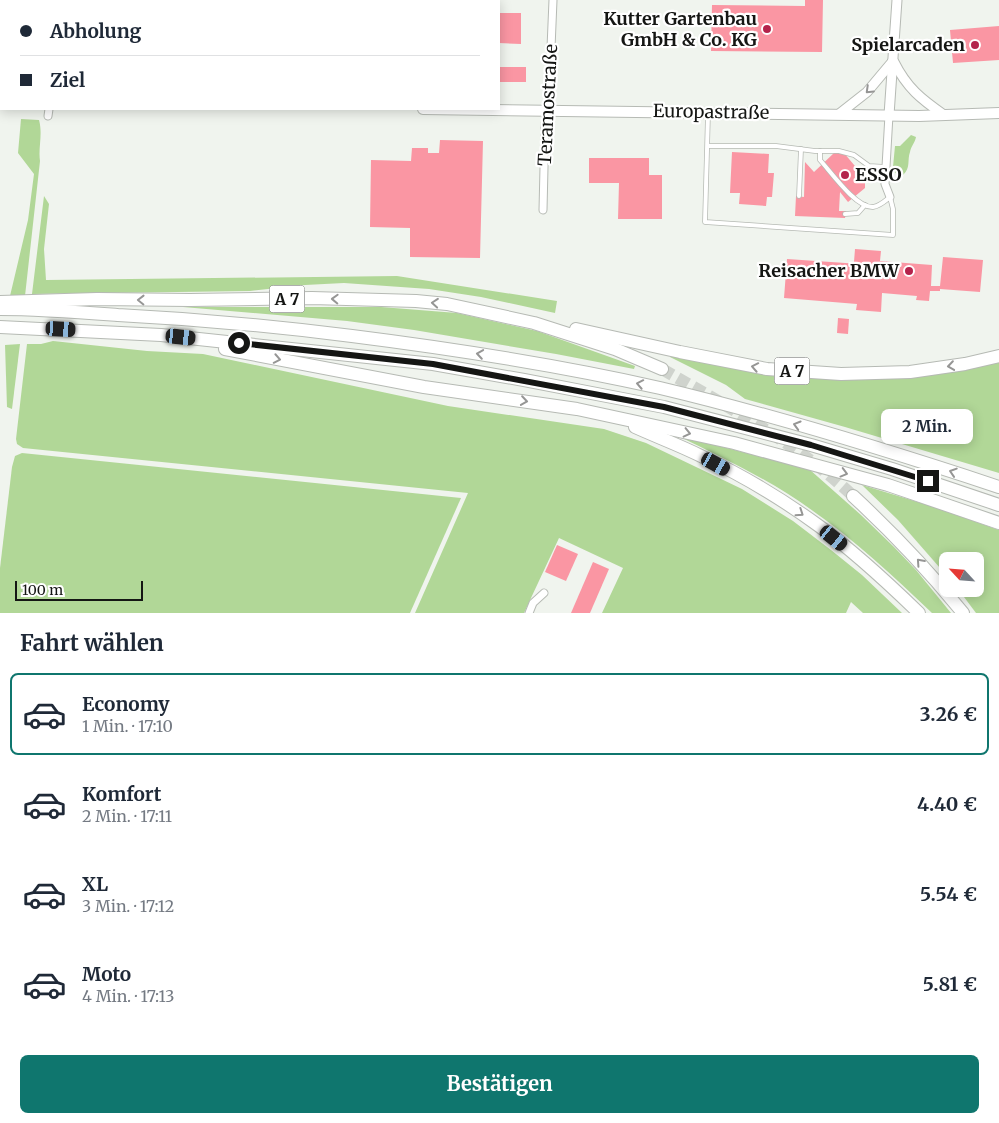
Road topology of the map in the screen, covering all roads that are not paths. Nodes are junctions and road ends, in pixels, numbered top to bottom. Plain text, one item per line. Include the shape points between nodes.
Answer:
1 (553, 0) edge
2 (897, 0) edge
3 (894, 61) junction
4 (500, 110) edge
5 (547, 110) junction
6 (708, 113) junction
7 (839, 114) junction
8 (999, 114) edge
9 (889, 115) junction
10 (944, 116) junction
11 (708, 146) junction
12 (801, 149) junction
13 (820, 151) junction
14 (885, 167) junction
15 (800, 196) dead end
16 (890, 197) junction
17 (864, 205) junction
18 (543, 210) dead end
19 (845, 214) dead end
20 (6, 305) edge
21 (44, 305) junction
22 (534, 323) junction
23 (4, 327) edge
24 (161, 335) junction
25 (999, 356) edge
26 (662, 369) tunnel mouth
27 (605, 415) junction
28 (999, 487) edge
29 (853, 496) tunnel mouth
30 (999, 505) edge
31 (999, 522) edge
32 (544, 594) dead end
33 (529, 613) edge
34 (919, 613) edge
35 (963, 613) edge

1 - 5 street, Teramostraße
2 - 3 street
3 -> 7 street via 867,92
3 - 9 street
3 - 10 street via 909,87
4 - 5 main road, Europastraße
5 - 6 main road, Europastraße
5 - 18 street, Teramostraße
6 - 7 main road, Europastraße
6 - 11 lane
7 - 9 main road, Europastraße
8 - 10 main road, Europastraße
9 - 10 main road, Europastraße
9 - 14 street
11 - 12 lane
11 - 16 lane via 705,222 893,235
12 - 13 lane
12 - 15 lane
13 - 14 lane via 839,151 854,155 869,166
13 - 17 lane via 820,160
14 - 16 street via 884,184
16 - 17 lane via 882,204
17 - 19 lane via 858,213
20 - 21 highway, A 7
22 -> 21 highway, A 7 via 447,304 416,301 312,298
28 -> 21 highway, A 7 via 896,453 660,388 522,361 296,329
25 -> 22 highway, A 7 via 910,372 841,374 767,369
22 - 26 highway, A 7 via 616,349
23 - 24 highway
24 -> 27 highway via 424,387
24 - 30 highway via 433,364 664,407 811,445
27 -> 31 highway via 734,443 870,480
27 -> 34 highway via 702,456 820,526
35 -> 29 highway via 895,534
32 - 33 street via 533,603

